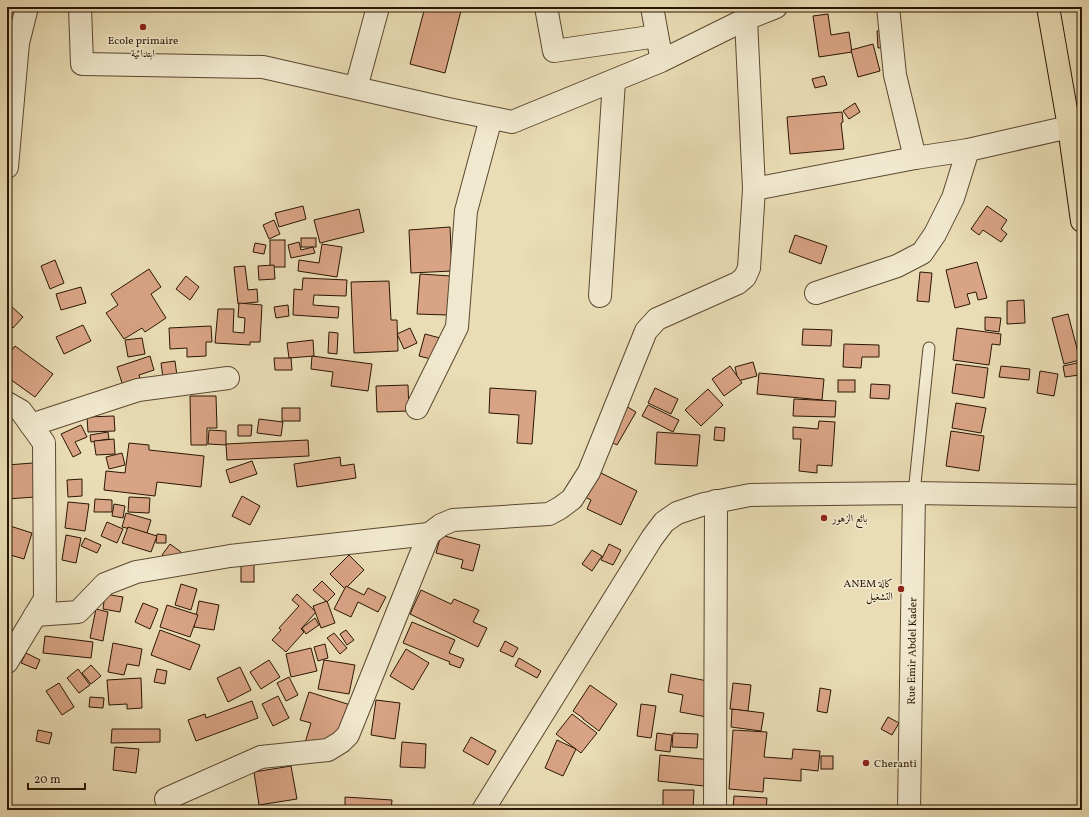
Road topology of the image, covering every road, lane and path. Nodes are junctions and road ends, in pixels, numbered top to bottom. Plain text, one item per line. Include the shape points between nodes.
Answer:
1 (27, 7) edge
2 (80, 7) edge
3 (378, 7) edge
4 (546, 7) edge
5 (652, 7) edge
6 (776, 7) edge
7 (888, 7) edge
8 (1048, 7) edge
9 (746, 19) junction
10 (657, 36) junction
11 (661, 61) junction
12 (614, 81) junction
13 (356, 88) junction
14 (491, 118) junction
15 (1069, 127) junction
16 (968, 150) junction
17 (915, 158) junction
18 (7, 167) edge
19 (754, 189) junction
20 (1082, 220) edge
21 (816, 293) dead end
22 (600, 296) dead end
23 (929, 348) dead end
24 (228, 378) dead end
25 (7, 402) edge
26 (417, 408) dead end
27 (31, 425) junction
28 (914, 493) junction
29 (1082, 496) edge
30 (716, 501) junction
31 (429, 534) junction
32 (35, 615) junction
33 (7, 662) edge
34 (166, 799) dead end
35 (483, 810) edge
36 (715, 810) edge
37 (909, 810) edge

1 - 18 street via 18,43
2 - 13 street via 82,64 263,67
3 - 13 street
4 - 10 street via 554,51
5 - 10 street
6 - 9 street
7 - 17 street via 895,75
8 - 15 main road
9 - 11 street
9 - 19 street
10 - 11 street
11 - 12 street
12 - 14 street via 512,122
12 - 22 street
13 - 14 street
14 - 26 street via 466,211 457,327
15 - 16 street
15 - 20 main road
16 - 17 street
16 - 21 street via 953,198 922,253 897,266
17 - 19 street
19 - 31 street via 749,268 745,277 738,283 657,319 646,331 589,472 572,499 549,514 453,520
23 - 28 lane
24 - 27 street via 138,390
25 - 27 street via 21,412
27 - 32 street via 44,443 45,599
28 - 29 street
28 - 30 street via 750,496
28 - 37 street, Rue Emir Abdel Kader
30 - 35 street via 678,513 664,522
30 - 36 street
31 - 32 street via 230,556 136,572 105,584 78,612
31 - 34 street via 348,735 328,750 261,757
32 - 33 street

